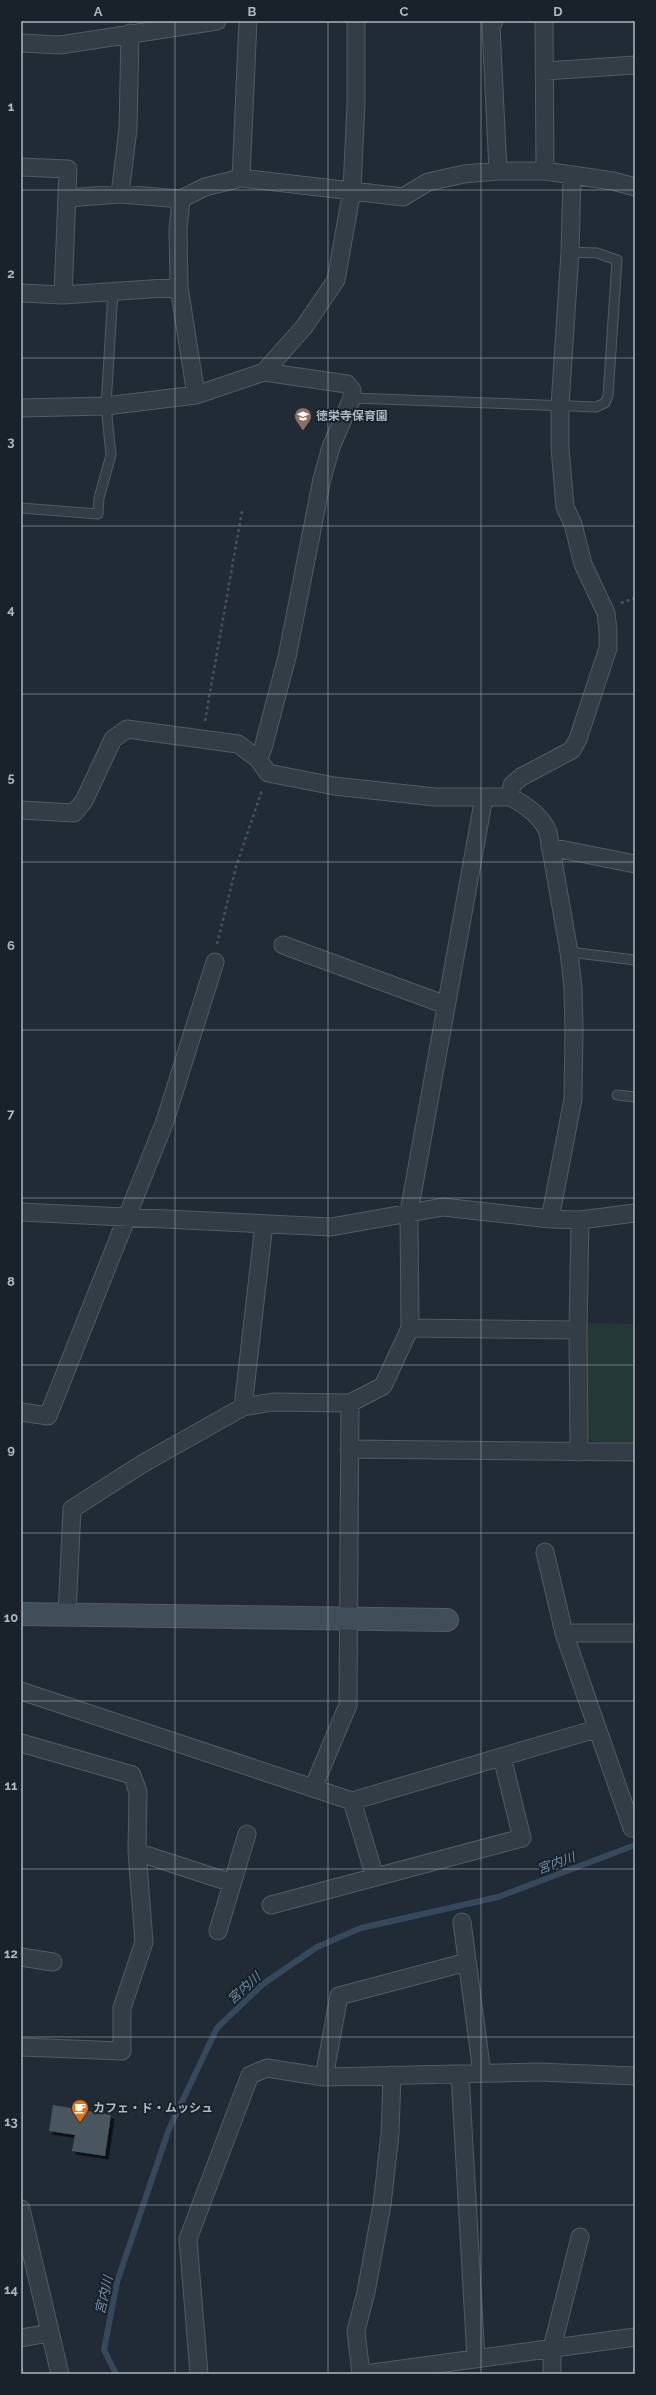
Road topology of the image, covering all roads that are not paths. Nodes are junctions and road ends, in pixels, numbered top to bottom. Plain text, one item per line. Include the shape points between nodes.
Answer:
1 (217, 21) edge
2 (248, 21) edge
3 (356, 21) edge
4 (494, 21) edge
5 (544, 21) edge
6 (140, 28) edge
7 (21, 43) edge
8 (635, 65) edge
9 (545, 71) junction
10 (21, 167) edge
11 (498, 171) junction
12 (545, 171) junction
13 (572, 175) junction
14 (241, 178) junction
15 (635, 187) edge
16 (352, 190) junction
17 (120, 194) junction
18 (67, 198) junction
19 (181, 199) junction
20 (570, 252) junction
21 (179, 287) junction
22 (113, 291) junction
23 (21, 293) edge
24 (63, 295) junction
25 (264, 372) junction
26 (196, 395) junction
27 (352, 398) junction
28 (106, 406) junction
29 (560, 406) junction
30 (21, 408) edge
31 (21, 508) edge
32 (258, 759) junction
33 (484, 797) junction
34 (510, 797) junction
35 (21, 810) edge
36 (550, 847) junction
37 (635, 864) edge
38 (283, 945) dead end
39 (569, 952) junction
40 (635, 960) edge
41 (215, 962) road end
42 (446, 1005) junction
43 (617, 1095) dead end
44 (635, 1097) edge
45 (21, 1212) edge
46 (410, 1212) junction
47 (635, 1213) edge
48 (126, 1217) junction
49 (550, 1219) junction
50 (580, 1220) junction
51 (264, 1224) junction
52 (410, 1328) junction
53 (578, 1330) junction
54 (350, 1403) junction
55 (243, 1407) junction
56 (21, 1412) edge
57 (349, 1449) junction
58 (579, 1452) junction
59 (635, 1452) edge
60 (546, 1552) dead end
61 (21, 1614) edge
62 (67, 1614) junction
63 (349, 1618) junction
64 (447, 1620) dead end
65 (564, 1633) junction
66 (635, 1633) edge
67 (21, 1691) edge
68 (596, 1729) junction
69 (21, 1743) edge
70 (502, 1757) junction
71 (313, 1788) junction
72 (352, 1801) junction
73 (632, 1828) dead end
74 (247, 1834) dead end
75 (137, 1852) junction
76 (375, 1877) junction
77 (232, 1883) junction
78 (271, 1905) dead end
79 (462, 1922) dead end
80 (218, 1931) dead end
81 (21, 1957) edge
82 (53, 1962) dead end
83 (467, 1962) junction
84 (21, 2047) edge
85 (482, 2073) junction
86 (460, 2074) junction
87 (392, 2075) junction
88 (635, 2076) edge
89 (324, 2077) junction
90 (22, 2214) edge
91 (580, 2237) dead end
92 (49, 2333) junction
93 (635, 2337) edge
94 (21, 2338) edge
95 (552, 2348) junction
96 (476, 2359) junction
97 (60, 2374) edge
98 (199, 2374) edge
99 (362, 2374) edge
100 (365, 2374) edge
101 (552, 2374) edge

1 - 6 street
2 - 14 street
3 - 16 street
4 - 11 street via 490,26
5 - 9 street
6 - 7 street via 60,44
6 - 17 street
8 - 9 street
9 - 12 street
10 - 18 street via 68,170
11 - 12 street
11 - 16 street via 464,174 428,182 403,197 369,195
12 - 13 street
13 - 15 street
13 - 20 street
14 - 16 street
14 - 19 street via 205,187
16 - 25 street via 336,280 304,327
17 - 18 street
17 - 19 street
18 - 24 street
19 - 21 street via 178,230
20 - 29 street
20 - 29 lane via 610,256 618,260 618,266 608,396 605,403 596,407
21 - 22 street
21 - 26 street
22 - 24 street
22 - 28 lane
23 - 24 street
25 - 26 street
25 - 27 street via 347,384 352,390
26 - 28 street
27 - 29 lane
27 - 32 street via 331,447 324,473 287,657
28 - 30 street
28 - 31 lane via 111,455 99,498 98,514
29 - 34 street via 560,448 565,508 573,524 583,564 606,613 608,648 572,750 521,777 512,785
32 - 33 street via 268,773 342,787 435,797
32 - 35 street via 238,744 127,729 113,739 84,801 74,813
33 - 34 street
33 - 42 street
34 - 36 street via 521,802 544,823
36 - 37 street
36 - 39 street
38 - 42 street
39 - 40 lane
39 - 49 street via 573,988 573,1099
41 - 48 street via 165,1121
42 - 46 street
43 - 44 lane
45 - 48 street
46 - 49 street via 443,1207
46 - 51 street via 331,1227
46 - 52 street
47 - 50 street
48 - 51 street
48 - 56 street via 48,1416
49 - 50 street
50 - 53 street
51 - 55 street
52 - 53 street
52 - 54 street via 383,1386
53 - 58 street
54 - 55 street via 273,1402
54 - 57 street
55 - 62 street via 142,1464 72,1509
57 - 58 street
57 - 63 street
58 - 59 street
60 - 65 street
61 - 62 street
62 - 63 street
63 - 64 street
63 - 71 street via 348,1705
65 - 66 street
65 - 68 street
67 - 71 street
68 - 70 street
68 - 73 street
69 - 75 street via 132,1775 138,1792
70 - 72 street
70 - 76 street via 522,1838
71 - 72 street
72 - 76 street
74 - 77 street
75 - 77 street
75 - 84 street via 144,1942 122,2008 122,2051
76 - 78 street
77 - 80 street
79 - 83 street
81 - 82 street
83 - 85 street
83 - 89 street via 339,1996
85 - 86 street
85 - 88 street via 538,2072
86 - 87 street
86 - 96 street
87 - 89 street
87 - 99 street via 390,2134 382,2204 356,2331
89 - 98 street via 267,2068 250,2075 188,2239
90 - 92 street
91 - 95 street
92 - 94 street
92 - 97 street
93 - 95 street
95 - 96 street
95 - 101 street
96 - 100 street

